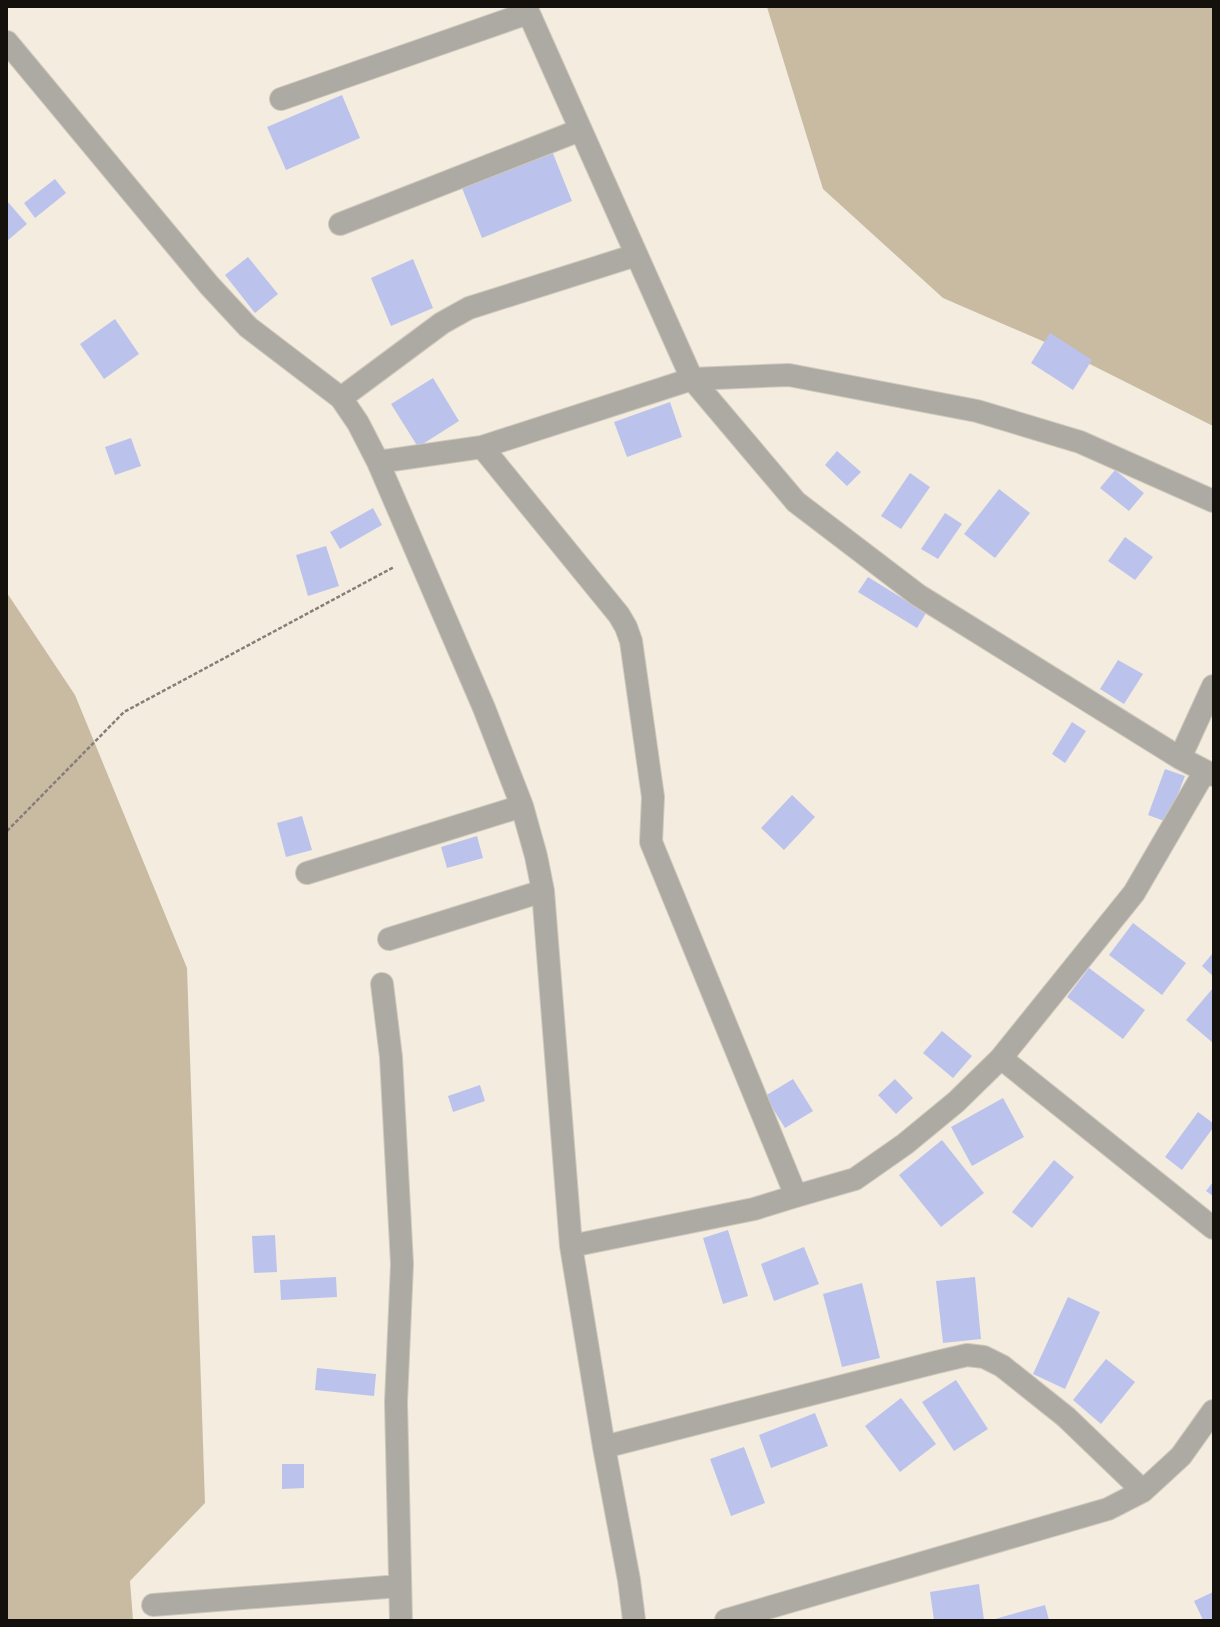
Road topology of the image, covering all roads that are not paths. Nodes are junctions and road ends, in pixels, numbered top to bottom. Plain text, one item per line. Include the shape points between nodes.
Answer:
1 (527, 10) edge
2 (7, 42) edge
3 (281, 99) dead end
4 (580, 130) junction
5 (340, 224) dead end
6 (636, 255) junction
7 (692, 379) junction
8 (341, 398) junction
9 (482, 447) junction
10 (378, 462) junction
11 (1213, 501) edge
12 (1213, 686) edge
13 (1180, 758) junction
14 (1209, 773) edge
15 (522, 806) junction
16 (307, 873) dead end
17 (543, 891) junction
18 (389, 939) dead end
19 (382, 984) dead end
20 (1001, 1058) junction
21 (796, 1196) junction
22 (1213, 1228) edge
23 (570, 1246) junction
24 (1213, 1412) edge
25 (604, 1447) junction
26 (1143, 1491) junction
27 (400, 1586) junction
28 (153, 1605) dead end
29 (401, 1620) edge
30 (634, 1620) edge
31 (726, 1620) edge

1 - 3 street
1 - 4 street
2 - 8 street via 209,285 248,327
4 - 5 street
4 - 6 street
6 - 7 street
6 - 8 street via 469,308 442,323
7 - 9 street
7 - 11 street via 790,375 977,411 1080,442
7 - 13 street via 796,502 918,595
8 - 10 street via 358,423
9 - 10 street
9 - 21 street via 619,614 626,626 631,641 653,797 651,842
10 - 15 street via 484,708
12 - 13 street
13 - 14 street
14 - 20 street via 1134,893
15 - 16 street
15 - 17 street
17 - 18 street
17 - 23 street
19 - 27 street via 391,1057 402,1264 396,1402
20 - 21 street via 956,1102 905,1144 855,1179
20 - 22 street
21 - 23 street via 754,1209
23 - 25 street
24 - 26 street via 1181,1456
25 - 26 street via 968,1355 984,1357 1002,1366 1066,1417
25 - 30 street
26 - 31 street via 1108,1509
27 - 28 street
27 - 29 street

